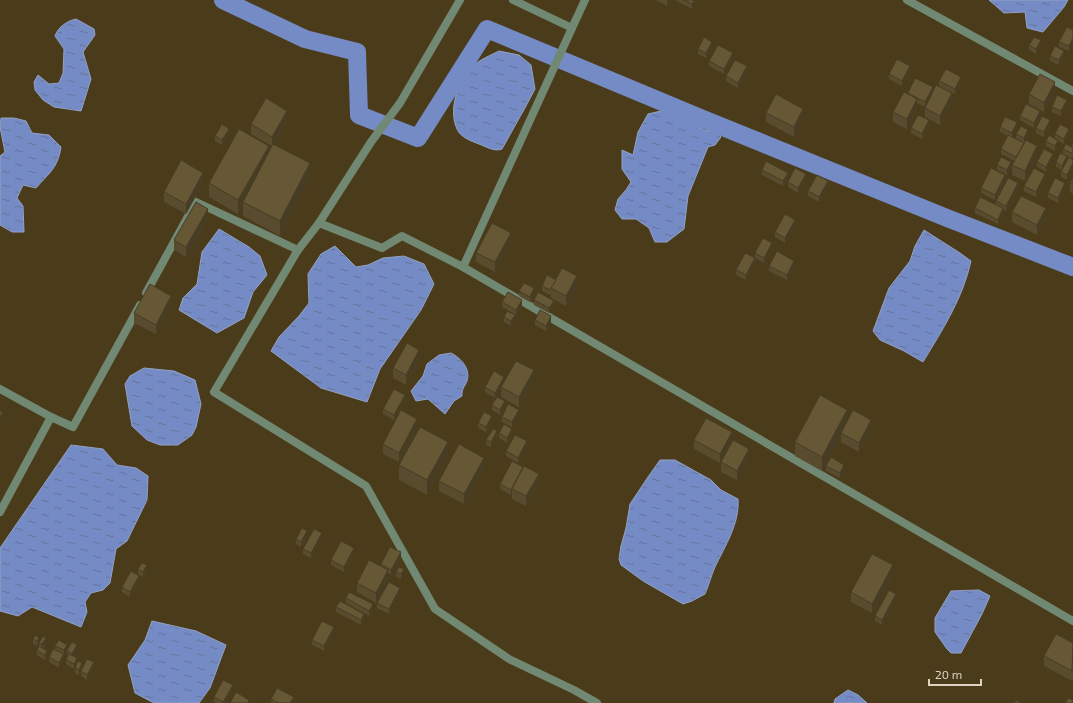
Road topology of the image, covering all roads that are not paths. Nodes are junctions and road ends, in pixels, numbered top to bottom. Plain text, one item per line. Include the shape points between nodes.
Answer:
1 (460, 0) edge
2 (514, 0) edge
3 (585, 0) edge
4 (907, 0) edge
5 (572, 28) junction
6 (1073, 91) edge
7 (319, 223) junction
8 (298, 250) junction
9 (463, 267) junction
10 (0, 389) edge
11 (51, 417) junction
12 (0, 512) edge
13 (1073, 621) edge
14 (597, 703) edge

1 - 7 street via 400,103 371,142
2 - 5 street
3 - 5 street
4 - 6 street
5 - 9 street
7 - 8 street
7 - 9 street via 382,248 402,236
8 - 11 street via 196,202 73,427
8 - 14 street via 214,392 366,486 435,609 509,659
9 - 13 street
10 - 11 street
11 - 12 street

